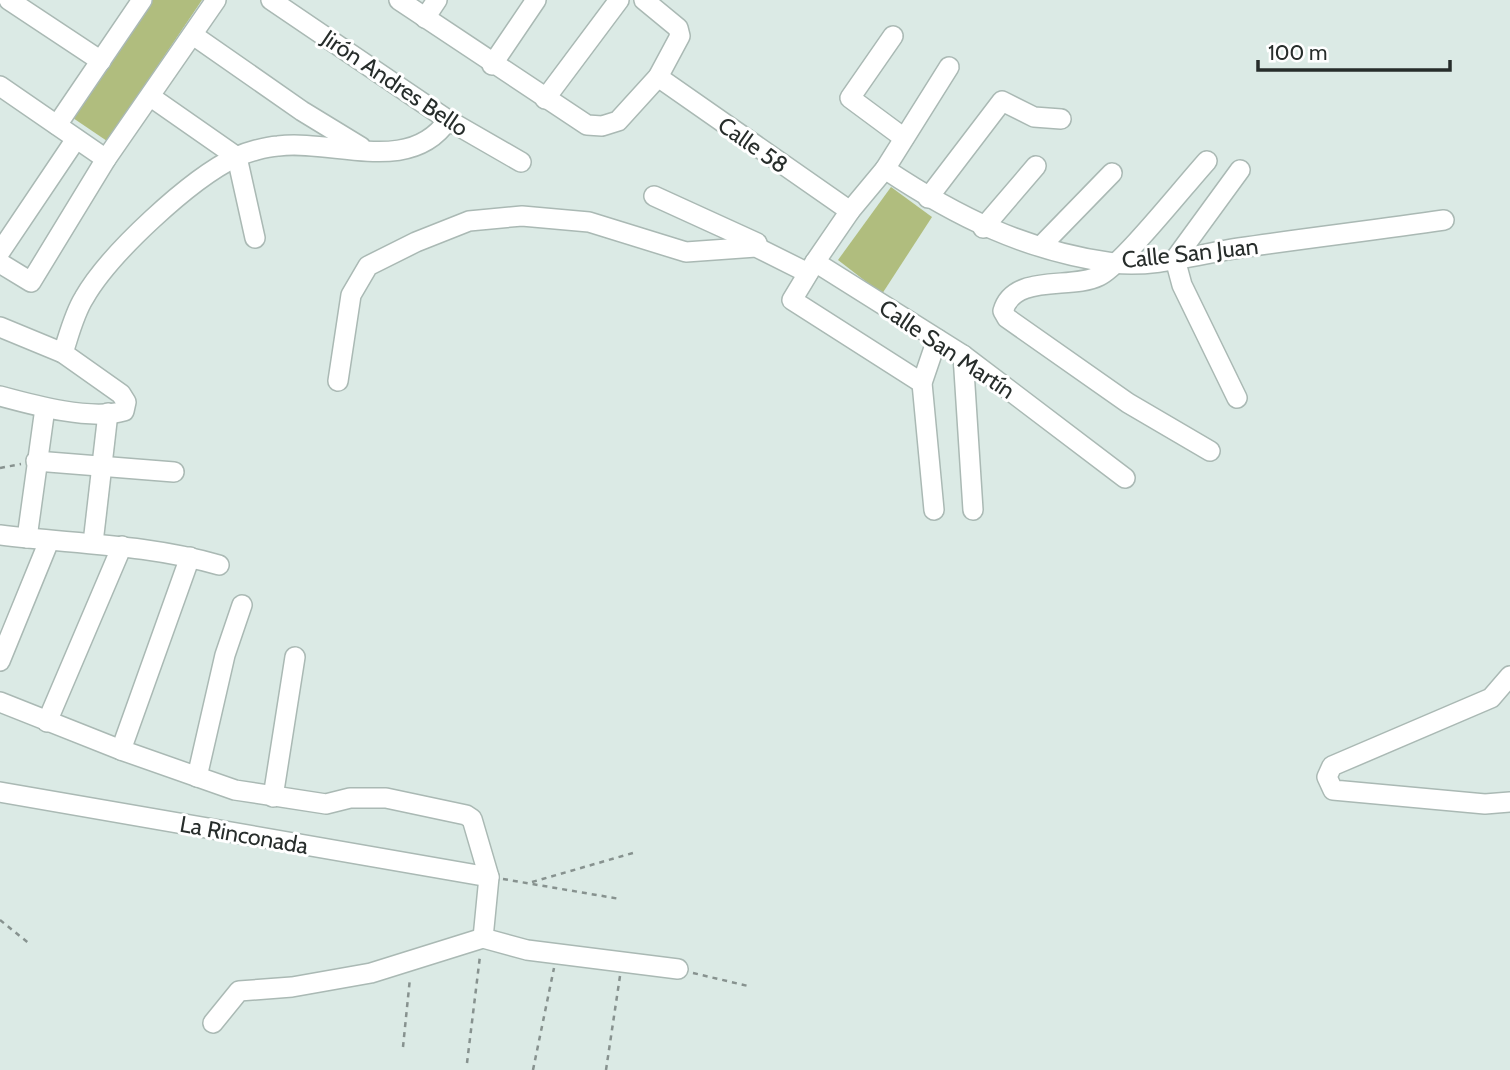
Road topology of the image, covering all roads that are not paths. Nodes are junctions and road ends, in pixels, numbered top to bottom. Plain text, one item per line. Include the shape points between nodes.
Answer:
1 (9, 0) edge
2 (216, 0) edge
3 (271, 0) edge
4 (399, 0) edge
5 (437, 0) edge
6 (536, 0) edge
7 (619, 0) edge
8 (644, 0) edge
9 (141, 1) edge
10 (425, 18) junction
11 (193, 36) junction
12 (893, 36) dead end
13 (101, 61) junction
14 (492, 65) junction
15 (949, 68) dead end
16 (658, 77) junction
17 (3, 95) edge
18 (151, 97) junction
19 (545, 99) junction
20 (1061, 119) dead end
21 (448, 120) junction
22 (57, 125) junction
23 (904, 138) junction
24 (76, 139) junction
25 (364, 149) junction
26 (237, 157) junction
27 (106, 159) junction
28 (1207, 161) dead end
29 (521, 162) dead end
30 (1036, 166) dead end
31 (885, 169) junction
32 (1240, 170) dead end
33 (1112, 173) dead end
34 (654, 196) dead end
35 (928, 198) junction
36 (850, 211) junction
37 (1444, 220) dead end
38 (984, 228) junction
39 (255, 238) dead end
40 (1041, 246) junction
41 (756, 247) junction
42 (0, 252) edge
43 (1175, 259) junction
44 (0, 263) edge
45 (1115, 263) junction
46 (811, 268) junction
47 (0, 327) edge
48 (937, 339) junction
49 (63, 353) junction
50 (963, 355) junction
51 (338, 381) dead end
52 (922, 383) junction
53 (0, 396) edge
54 (1237, 398) dead end
55 (45, 408) junction
56 (108, 414) junction
57 (1210, 451) dead end
58 (36, 461) junction
59 (102, 467) junction
60 (174, 472) dead end
61 (1125, 478) dead end
62 (934, 510) dead end
63 (973, 510) dead end
64 (0, 535) edge
65 (27, 538) junction
66 (49, 541) junction
67 (93, 542) junction
68 (122, 545) junction
69 (190, 556) junction
70 (219, 565) dead end
71 (242, 605) dead end
72 (295, 657) dead end
73 (0, 661) edge
74 (1510, 676) edge
75 (0, 702) edge
76 (47, 722) junction
77 (121, 750) junction
78 (197, 777) junction
79 (0, 792) edge
80 (273, 797) junction
81 (1510, 802) edge
82 (489, 877) junction
83 (483, 938) junction
84 (678, 970) road end
85 (213, 1023) dead end

1 - 13 street
2 - 11 street
3 - 21 street, Jirón Andres Bello
4 - 10 street
5 - 10 street
6 - 14 street
7 - 19 street
8 - 16 street via 681,32
9 - 13 street
10 - 14 street
11 - 18 street
11 - 25 street
12 - 23 street via 850,98
13 - 22 street
14 - 19 street
15 - 23 street
16 - 19 street via 618,121 602,126 587,125
16 - 36 street, Calle 58
17 - 22 street
18 - 26 street
18 - 27 street
20 - 35 street via 1034,117 1002,102
21 - 25 street via 422,146 401,152
21 - 29 street, Jirón Andres Bello
22 - 24 street
23 - 31 street
24 - 27 street
24 - 42 street
25 - 26 street via 278,146
26 - 39 street
26 - 49 street via 191,188 102,270 82,299
27 - 44 street via 31,282
28 - 45 street
30 - 38 street
31 - 35 street, Calle San Juan
31 - 36 street
32 - 43 street
33 - 40 street
34 - 41 street, Calle San Martín via 753,239
35 - 38 street, Calle San Juan
36 - 46 street
37 - 43 street, Calle San Juan
38 - 40 street, Calle San Juan
40 - 45 street, Calle San Juan
41 - 46 street, Calle San Martín
41 - 51 street via 686,252 589,222 522,216 469,221 368,266 351,295
43 - 45 street, Calle San Juan
43 - 54 street via 1182,285
45 - 57 street via 1085,281 1027,287 1003,311 1096,382
46 - 48 street, Calle San Martín
46 - 52 street via 792,300
47 - 49 street
48 - 50 street, Calle San Martín
48 - 52 street
49 - 56 street via 121,394 126,402 124,411
50 - 61 street, Calle San Martín
50 - 63 street
52 - 62 street
53 - 55 street
55 - 56 street
55 - 58 street
56 - 59 street
58 - 59 street
58 - 65 street
59 - 60 street
59 - 67 street
64 - 65 street
65 - 66 street
66 - 67 street
66 - 73 street
67 - 68 street
68 - 69 street
68 - 76 street
69 - 70 street
69 - 77 street
71 - 78 street via 225,655
72 - 80 street
74 - 81 street via 1491,698 1332,766 1327,777 1333,790
75 - 76 street
76 - 77 street
77 - 78 street
78 - 80 street
79 - 82 street, La Rinconada
80 - 82 street via 326,804 350,798 387,798 466,815 472,819
82 - 83 street
83 - 84 street via 556,954
83 - 85 street via 371,973 239,991

